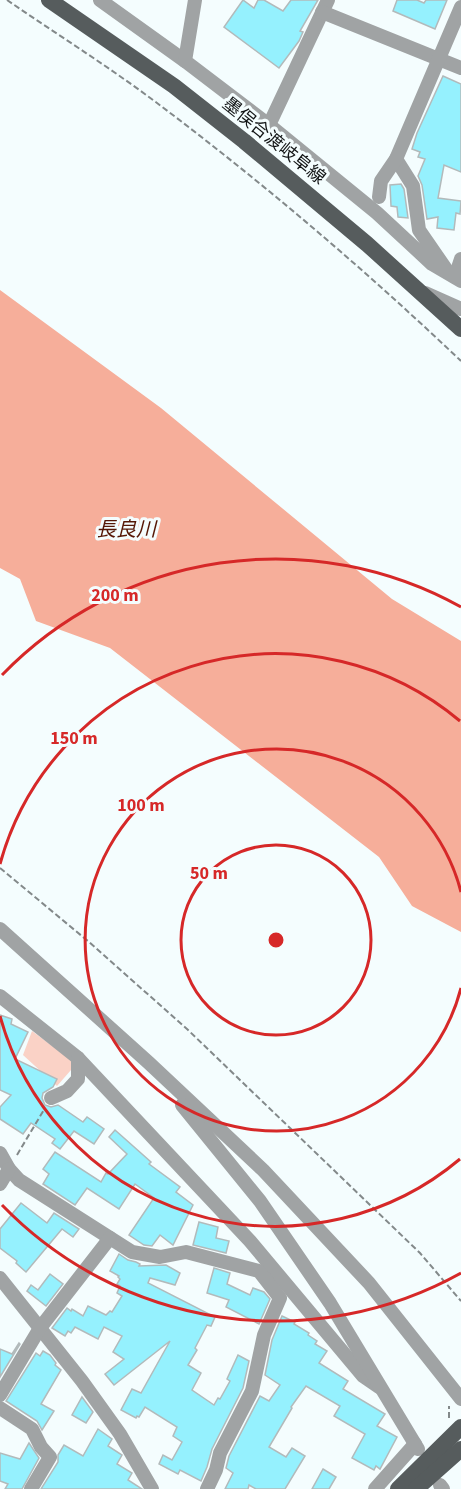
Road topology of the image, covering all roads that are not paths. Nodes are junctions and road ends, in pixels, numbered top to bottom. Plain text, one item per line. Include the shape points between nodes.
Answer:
1 (49, 0) edge
2 (100, 0) edge
3 (195, 0) edge
4 (325, 6) edge
5 (461, 7) edge
6 (439, 59) junction
7 (185, 61) junction
8 (461, 68) edge
9 (269, 125) junction
10 (396, 159) junction
11 (379, 197) dead end
12 (461, 259) edge
13 (455, 277) edge
14 (420, 291) junction
15 (461, 309) edge
16 (461, 329) edge
17 (0, 929) edge
18 (2, 1001) edge
19 (78, 1058) junction
20 (149, 1064) junction
21 (51, 1098) road end
22 (0, 1153) edge
23 (9, 1169) junction
24 (0, 1184) edge
25 (110, 1238) junction
26 (0, 1278) edge
27 (40, 1328) junction
28 (379, 1387) junction
29 (0, 1395) edge
30 (455, 1399) edge
31 (0, 1408) edge
32 (454, 1425) edge
33 (454, 1448) edge
34 (31, 1489) edge
35 (152, 1489) edge
36 (207, 1489) edge
37 (375, 1489) edge
38 (398, 1489) edge
39 (416, 1489) edge

1 - 14 main road, 墨俣合渡岐阜線 via 227,127
2 - 7 street
3 - 7 street
4 - 6 street
4 - 9 street
5 - 6 street
6 - 8 street
6 - 10 street
7 - 9 street
9 - 13 street via 377,213 432,264
10 - 11 street via 381,181
10 - 13 street via 412,186 419,230
12 - 13 street
14 - 15 street
14 - 16 main road, 墨俣合渡岐阜線
17 - 20 street
18 - 19 street
19 - 21 street via 78,1079 67,1091
19 - 28 street via 250,1241 363,1376
20 - 28 street via 260,1201 330,1303
20 - 30 street via 262,1170 369,1283
22 - 23 street
23 - 24 street
23 - 25 street via 19,1180
25 - 27 street
25 - 36 street via 132,1252 160,1257 186,1252 259,1271 280,1298 264,1335 252,1391 220,1453
26 - 27 street
27 - 29 street
27 - 35 street via 120,1434
28 - 37 street via 417,1447
31 - 34 street via 32,1429 40,1448 50,1457
32 - 33 main road
33 - 38 main road
33 - 39 main road

